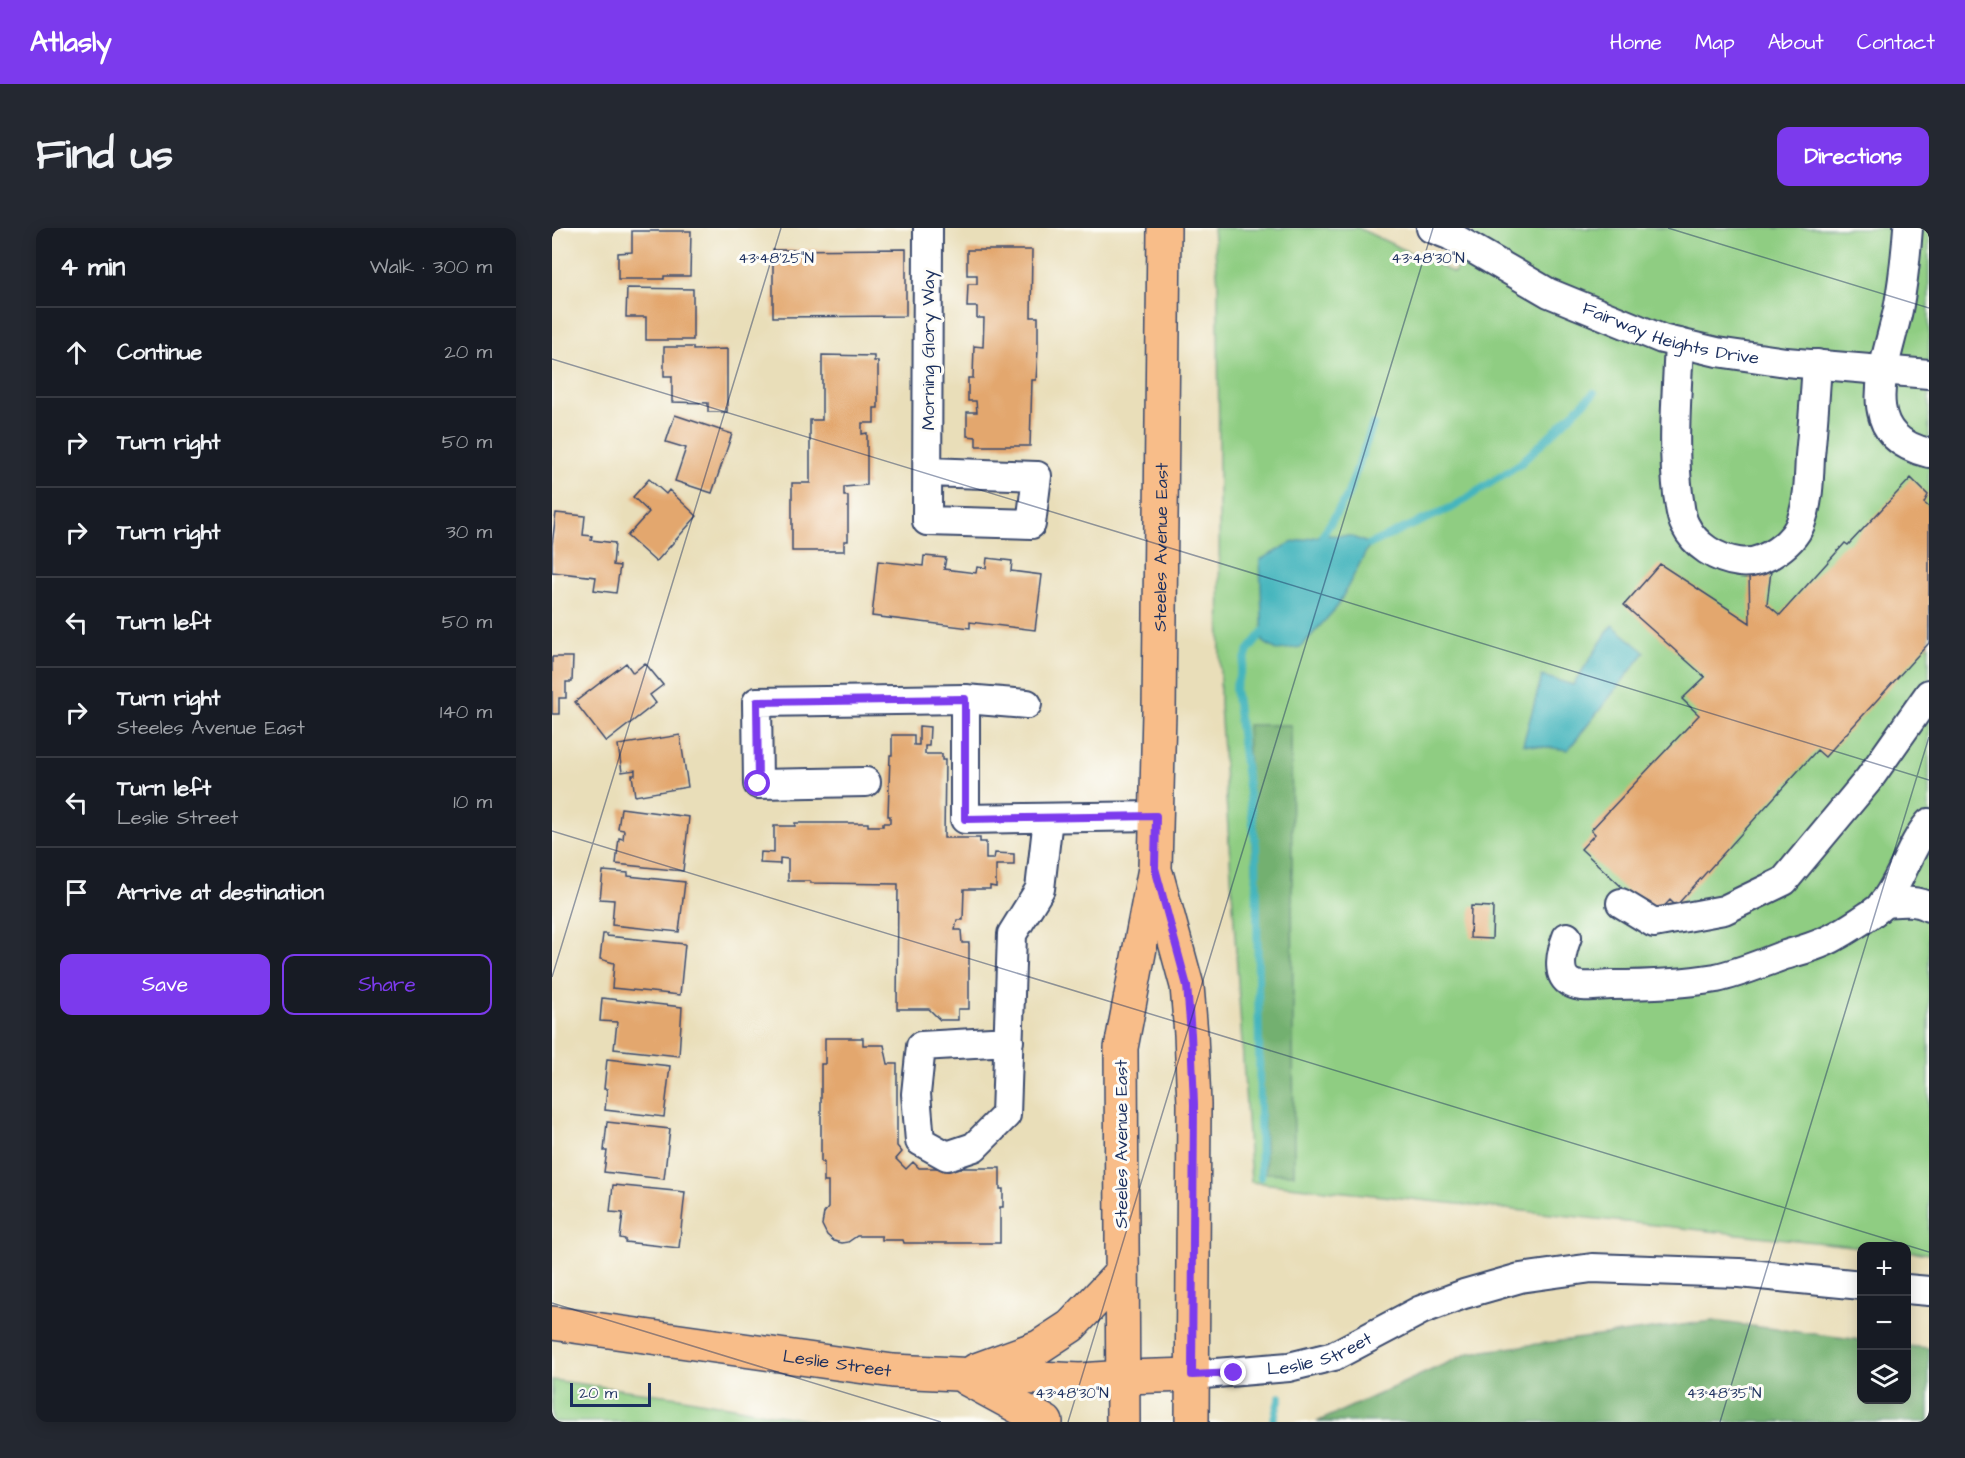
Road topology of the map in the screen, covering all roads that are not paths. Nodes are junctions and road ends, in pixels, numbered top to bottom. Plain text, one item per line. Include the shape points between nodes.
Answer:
1 (928, 228) edge
2 (1164, 228) edge
3 (1908, 228) edge
4 (1445, 230) edge
5 (1679, 343) junction
6 (1817, 364) junction
7 (1884, 369) junction
8 (1929, 374) edge
9 (1929, 453) edge
10 (928, 472) dead end
11 (1929, 693) edge
12 (965, 699) junction
13 (1027, 704) dead end
14 (866, 782) dead end
15 (1156, 816) junction
16 (1048, 818) junction
17 (1929, 823) edge
18 (1155, 868) junction
19 (1621, 903) dead end
20 (1883, 903) junction
21 (1929, 908) edge
22 (1567, 937) dead end
23 (1009, 1041) junction
24 (1122, 1272) junction
25 (1857, 1285) edge
26 (1911, 1289) edge
27 (1929, 1291) edge
28 (552, 1323) edge
29 (960, 1375) junction
30 (1192, 1375) junction
31 (1124, 1377) junction
32 (1046, 1422) edge
33 (1124, 1422) edge
34 (1192, 1422) edge

1 - 10 street, Morning Glory Way
2 - 15 main road, Steeles Avenue East
3 - 7 street via 1900,297
4 - 5 street, Fairway Heights Drive via 1549,293
5 - 6 street, Fairway Heights Drive via 1717,352
5 - 6 street via 1675,466 1680,509 1696,540 1709,553 1726,561 1762,560 1778,551 1802,521 1808,493
6 - 7 street, Fairway Heights Drive
7 - 8 street, Fairway Heights Drive
7 - 9 street via 1879,397 1886,425 1899,440
11 - 19 street via 1869,779 1784,881 1725,910 1654,924
12 - 13 street
12 - 14 street via 757,702 758,784
12 - 16 street via 965,819
15 - 16 street
15 - 18 main road, Steeles Avenue East
16 - 23 street via 1040,888 1012,934
17 - 20 street
18 - 24 main road, Steeles Avenue East via 1121,1048
18 - 30 main road, Steeles Avenue East via 1187,986 1191,1034
20 - 21 street via 1904,901
20 - 22 street via 1836,937 1714,978 1572,984 1564,978 1562,969
23 - 23 street via 1006,1115 974,1147 947,1156 920,1141 916,1094 921,1046
24 - 29 main road via 1071,1326 1039,1347
24 - 31 main road, Steeles Avenue East
25 - 30 street, Leslie Street via 1739,1274 1592,1268 1520,1278 1464,1294 1421,1310 1334,1356 1289,1367
26 - 27 street
28 - 29 main road, Leslie Street via 893,1371
29 - 31 main road, Leslie Street via 1080,1380
29 - 32 main road
30 - 31 main road, Leslie Street
30 - 34 main road, Steeles Avenue East
31 - 33 main road, Steeles Avenue East

